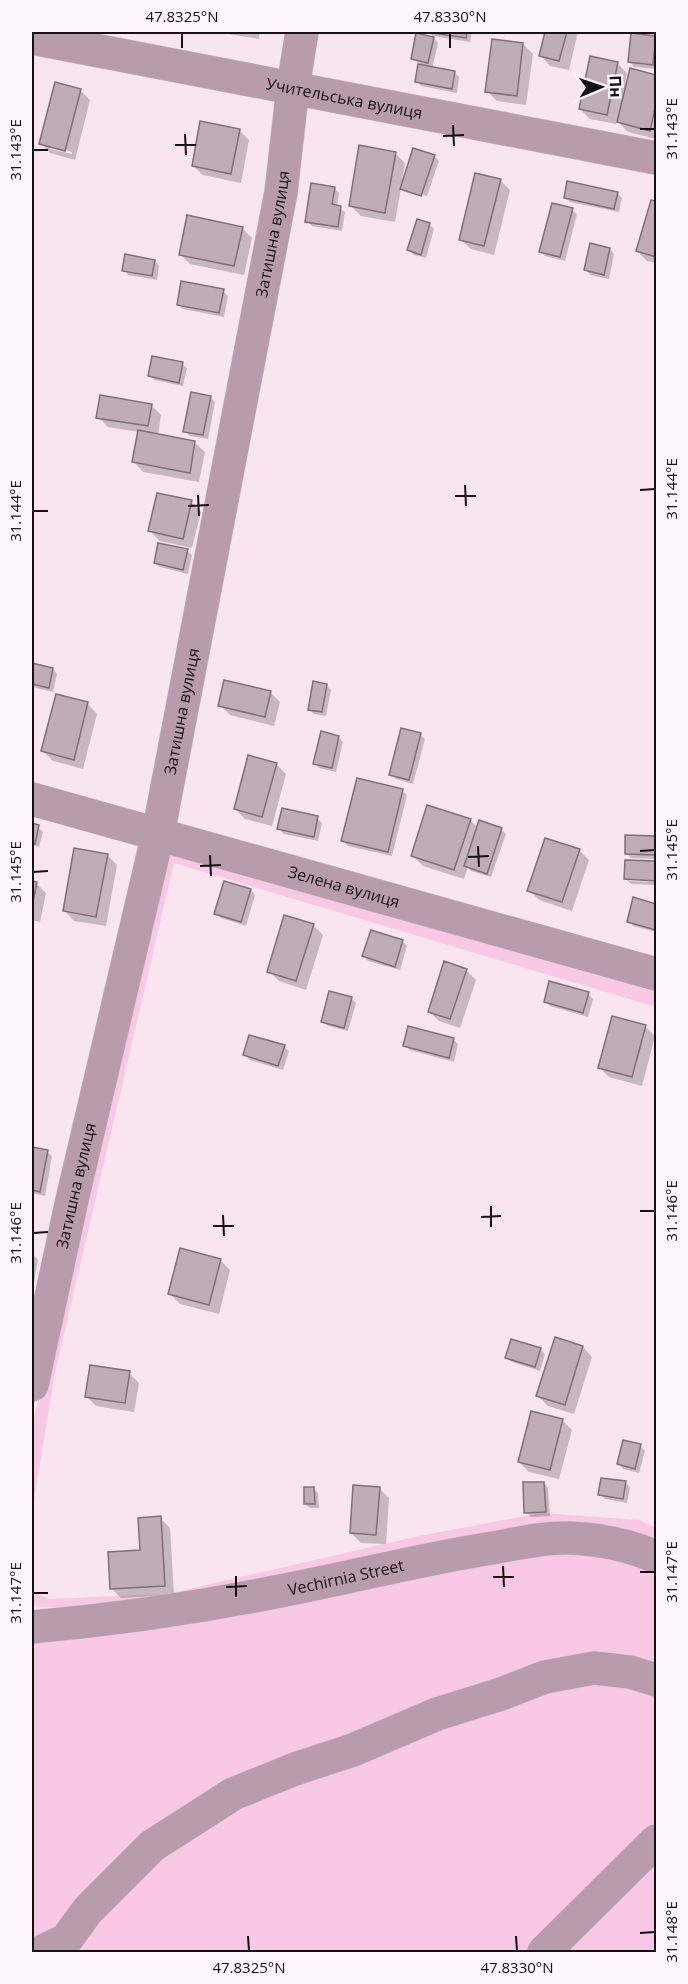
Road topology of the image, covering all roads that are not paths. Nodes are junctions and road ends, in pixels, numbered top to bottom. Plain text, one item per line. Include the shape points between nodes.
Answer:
1 (302, 32) edge
2 (32, 38) edge
3 (293, 87) junction
4 (657, 158) edge
5 (32, 799) edge
6 (158, 834) junction
7 (657, 974) edge
8 (32, 1385) edge
9 (657, 1557) edge
10 (32, 1627) edge
11 (657, 1680) edge
12 (657, 1841) edge
13 (41, 1953) edge
14 (544, 1953) edge

1 - 3 street, Затишна вулиця
2 - 3 street, Учительська вулиця
3 - 4 street, Учительська вулиця
3 - 6 street, Затишна вулиця via 281,192
5 - 6 street, Зелена вулиця
6 - 7 street, Зелена вулиця
6 - 8 street, Затишна вулиця
9 - 10 street, Vechirnia Street via 599,1540 538,1540 439,1556 266,1594 106,1620
11 - 13 street via 594,1668 545,1677 437,1714 232,1794 152,1846 88,1910 66,1940
12 - 14 street

